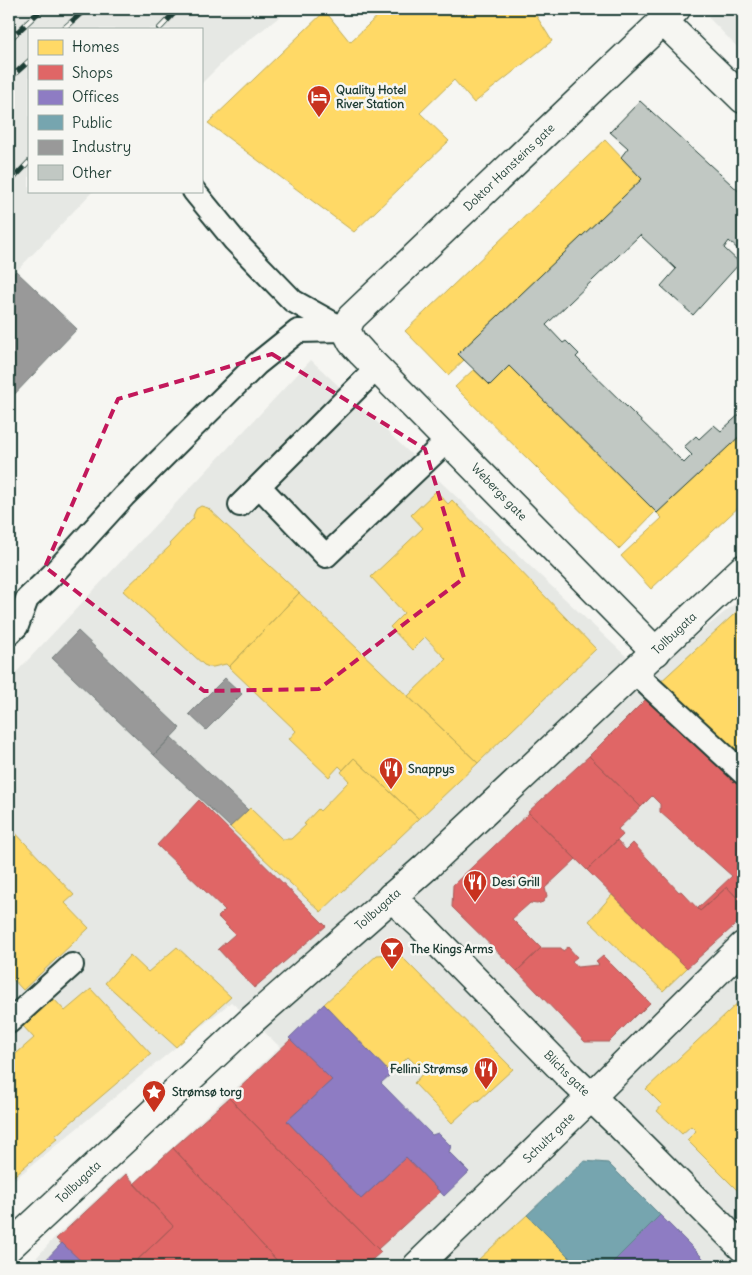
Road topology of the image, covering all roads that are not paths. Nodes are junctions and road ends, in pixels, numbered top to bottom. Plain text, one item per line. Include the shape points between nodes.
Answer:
1 (670, 15) edge
2 (743, 99) edge
3 (195, 192) edge
4 (346, 330) junction
5 (377, 368) junction
6 (448, 440) junction
7 (258, 486) junction
8 (240, 505) dead end
9 (743, 569) edge
10 (9, 634) edge
11 (656, 652) junction
12 (634, 672) junction
13 (743, 773) edge
14 (390, 897) junction
15 (743, 946) edge
16 (72, 965) dead end
17 (9, 1022) edge
18 (590, 1098) junction
19 (9, 1247) edge
20 (743, 1248) edge
21 (417, 1266) edge

1 - 2 street
1 - 4 street, Doktor Hansteins gate via 351,318
3 - 4 lane via 234,240 293,301
4 - 5 street, Webergs gate via 352,342
4 - 10 lane via 298,331 257,364 124,496 27,600 17,626
5 - 6 street, Webergs gate
5 - 7 lane
6 - 7 lane via 326,556
6 - 11 street, Webergs gate
7 - 8 lane
9 - 11 street, Tollbugata
11 - 12 street, Tollbugata
12 - 13 lane
12 - 14 street, Tollbugata
14 - 18 street, Blichs gate
14 - 19 street, Tollbugata via 252,1020
15 - 18 street, Schultz gate
16 - 17 lane
18 - 20 street, Blichs gate
18 - 21 street, Schultz gate

